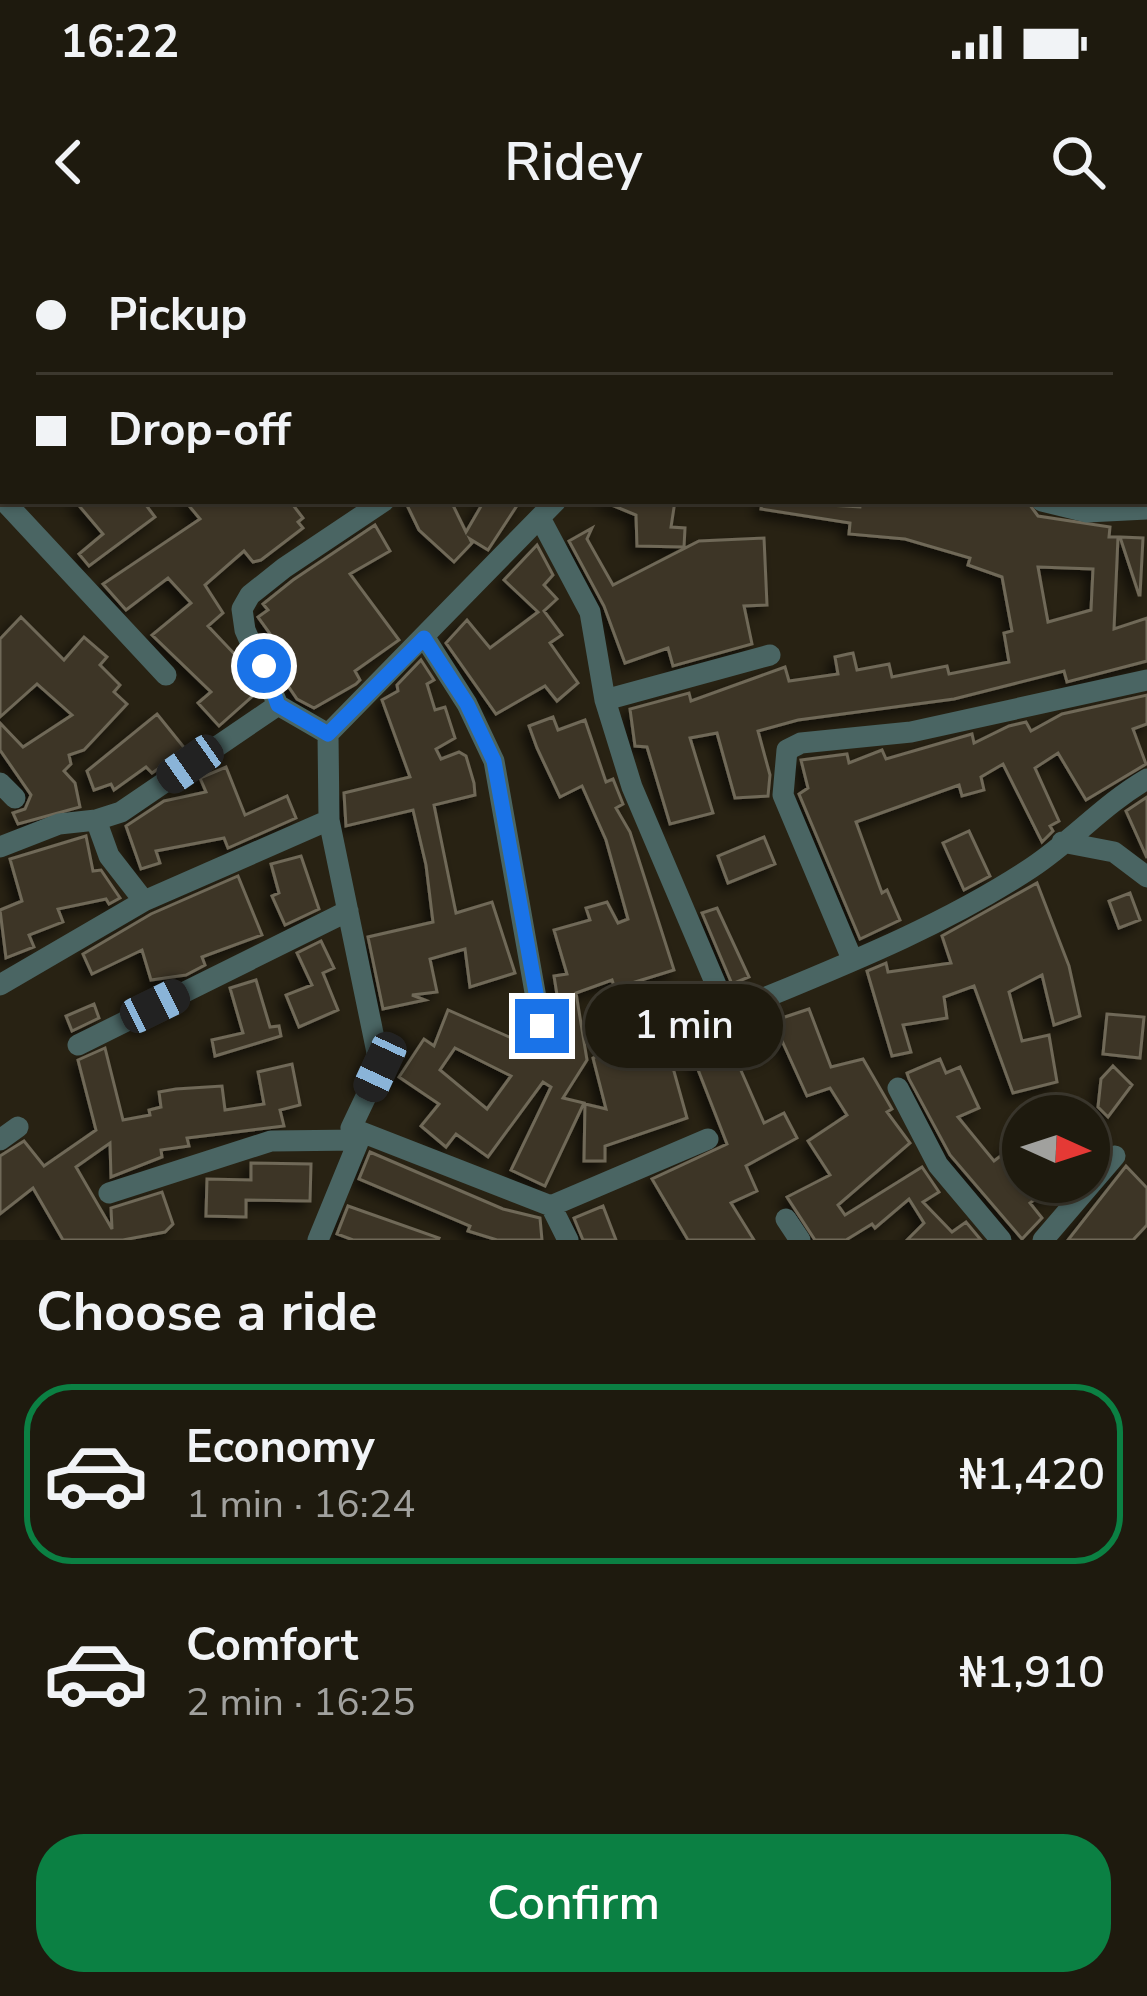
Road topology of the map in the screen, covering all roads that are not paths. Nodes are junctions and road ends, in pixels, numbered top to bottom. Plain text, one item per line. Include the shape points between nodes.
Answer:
1 (6, 504) edge
2 (380, 504) edge
3 (1054, 504) edge
4 (548, 509) edge
5 (1147, 509) edge
6 (424, 638) junction
7 (770, 655) dead end
8 (166, 675) dead end
9 (1147, 680) edge
10 (604, 700) junction
11 (278, 705) junction
12 (328, 734) junction
13 (1147, 779) edge
14 (95, 820) junction
15 (329, 820) junction
16 (1062, 842) junction
17 (0, 848) edge
18 (1147, 877) edge
19 (144, 901) junction
20 (348, 910) junction
21 (852, 959) junction
22 (0, 985) edge
23 (728, 1012) junction
24 (542, 1026) dead end
25 (674, 1036) dead end
26 (78, 1045) dead end
27 (898, 1088) dead end
28 (355, 1134) junction
29 (708, 1139) dead end
30 (1115, 1156) dead end
31 (109, 1193) dead end
32 (551, 1206) junction
33 (786, 1219) dead end
34 (326, 1238) edge
35 (568, 1240) edge
36 (800, 1240) edge
37 (1001, 1240) edge
38 (1043, 1240) edge

1 - 8 street
2 - 11 street via 284,568 242,609
3 - 5 street via 1087,512
4 - 6 street
4 - 10 street via 590,612
6 - 12 street
6 - 24 street via 494,761
7 - 10 street
9 - 21 street via 787,750 783,795
10 - 23 street via 632,787
11 - 12 street
11 - 14 street via 121,812
12 - 15 street
13 - 16 street
14 - 17 street via 59,824
14 - 19 street
15 - 19 street
15 - 20 street
16 - 18 street via 1114,852
16 - 21 street via 994,889
19 - 22 street
20 - 26 street
20 - 28 street via 380,1067
21 - 23 street
23 - 25 street
27 - 37 street via 938,1166
28 - 31 street via 271,1141
28 - 32 street
28 - 34 street
29 - 32 street
30 - 38 street
32 - 35 street
33 - 36 street

